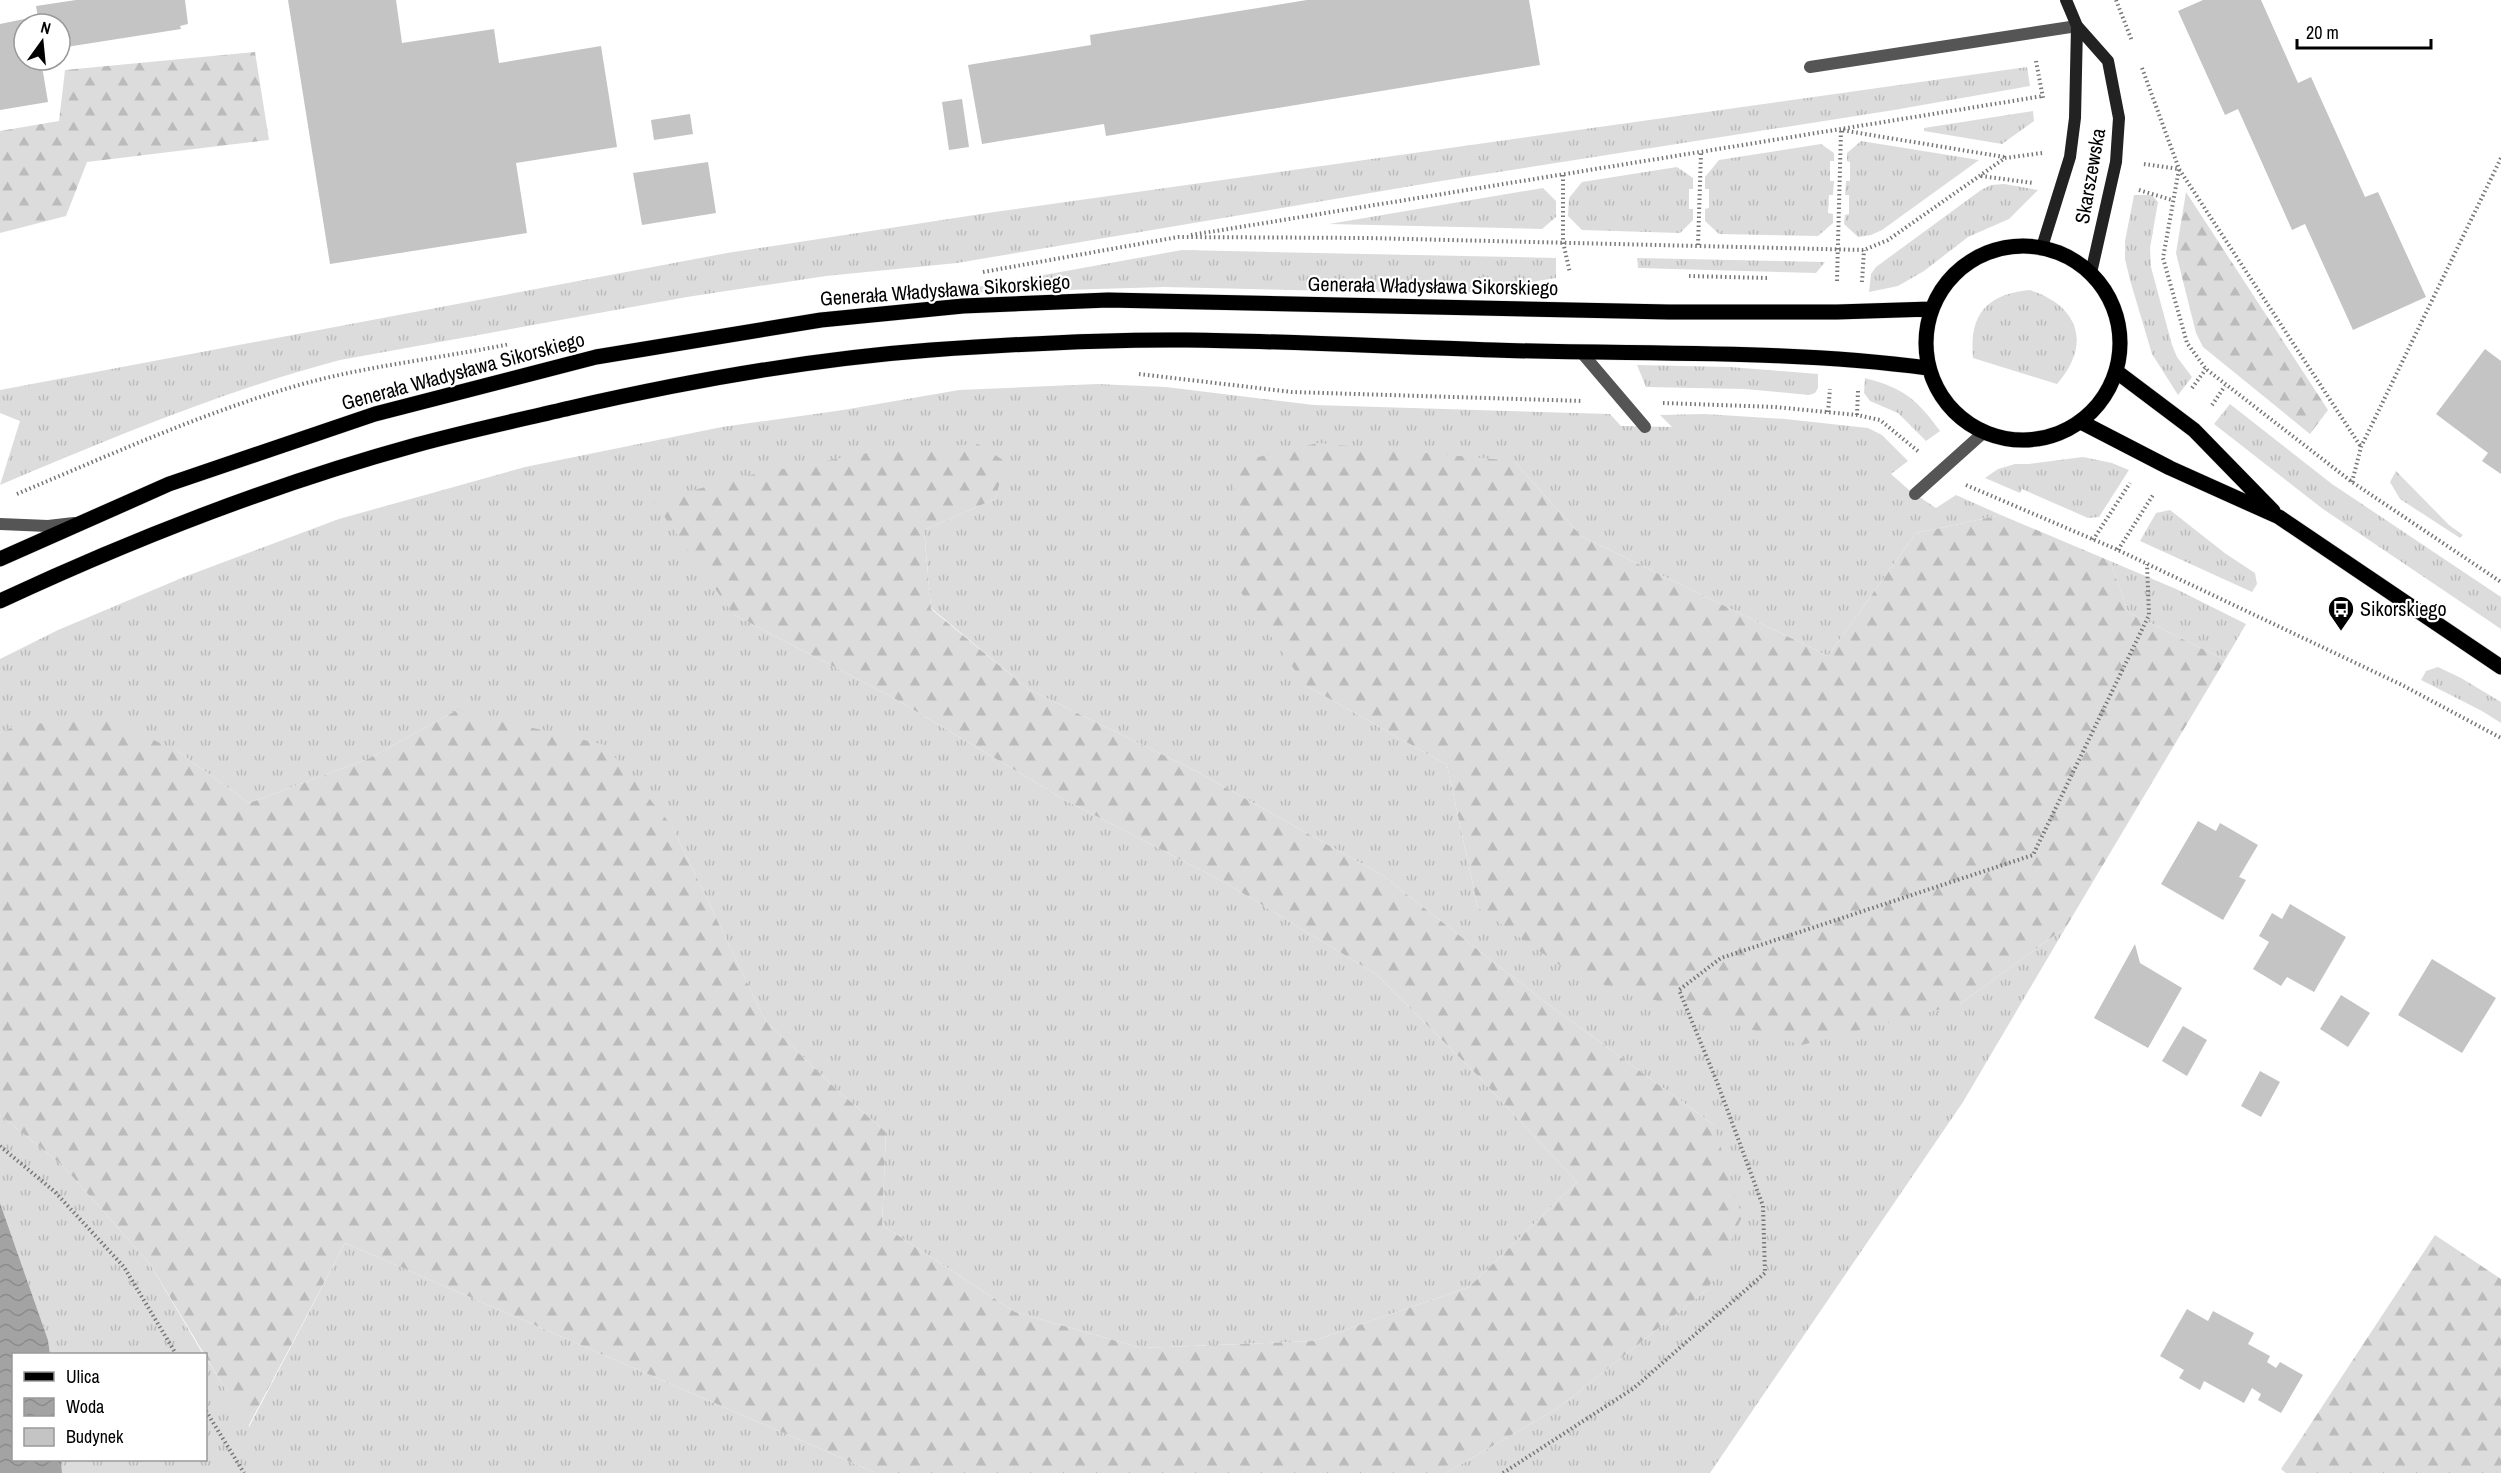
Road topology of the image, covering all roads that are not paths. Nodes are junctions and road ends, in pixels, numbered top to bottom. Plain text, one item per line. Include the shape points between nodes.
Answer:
1 (2066, 0) edge
2 (2077, 26) junction
3 (1810, 67) dead end
4 (2042, 248) junction
5 (2091, 273) junction
6 (1931, 309) junction
7 (1582, 353) junction
8 (1928, 368) junction
9 (2117, 372) junction
10 (2081, 422) junction
11 (1645, 428) dead end
12 (1983, 433) junction
13 (1915, 494) dead end
14 (2279, 517) junction
15 (85, 522) junction
16 (0, 524) edge
17 (0, 559) edge
18 (0, 602) edge
19 (2501, 667) edge

1 - 2 main road, Skarszewska
2 - 3 lane
2 - 4 main road, Skarszewska via 2070,157
2 - 5 main road, Skarszewska via 2108,62 2119,118 2116,162
4 - 5 main road via 2068,257
4 - 6 main road via 2008,247 1975,258 1948,280
5 - 9 main road via 2112,302 2121,337
6 - 8 main road via 1925,338
6 - 15 main road, Generała Władysława Sikorskiego via 1669,312 1108,300 963,306 821,320 596,357 375,414 169,484
7 - 8 main road via 1778,355
7 - 11 lane
7 - 18 main road via 1185,340 1045,343 797,365 657,388 415,446 303,480 166,530
8 - 12 main road via 1940,394 1958,417
9 - 10 main road via 2103,400
9 - 14 main road via 2194,430
10 - 12 main road via 2050,438 2016,441
10 - 14 main road
12 - 13 lane
14 - 19 main road
15 - 16 lane via 48,526
15 - 17 main road, Generała Władysława Sikorskiego

